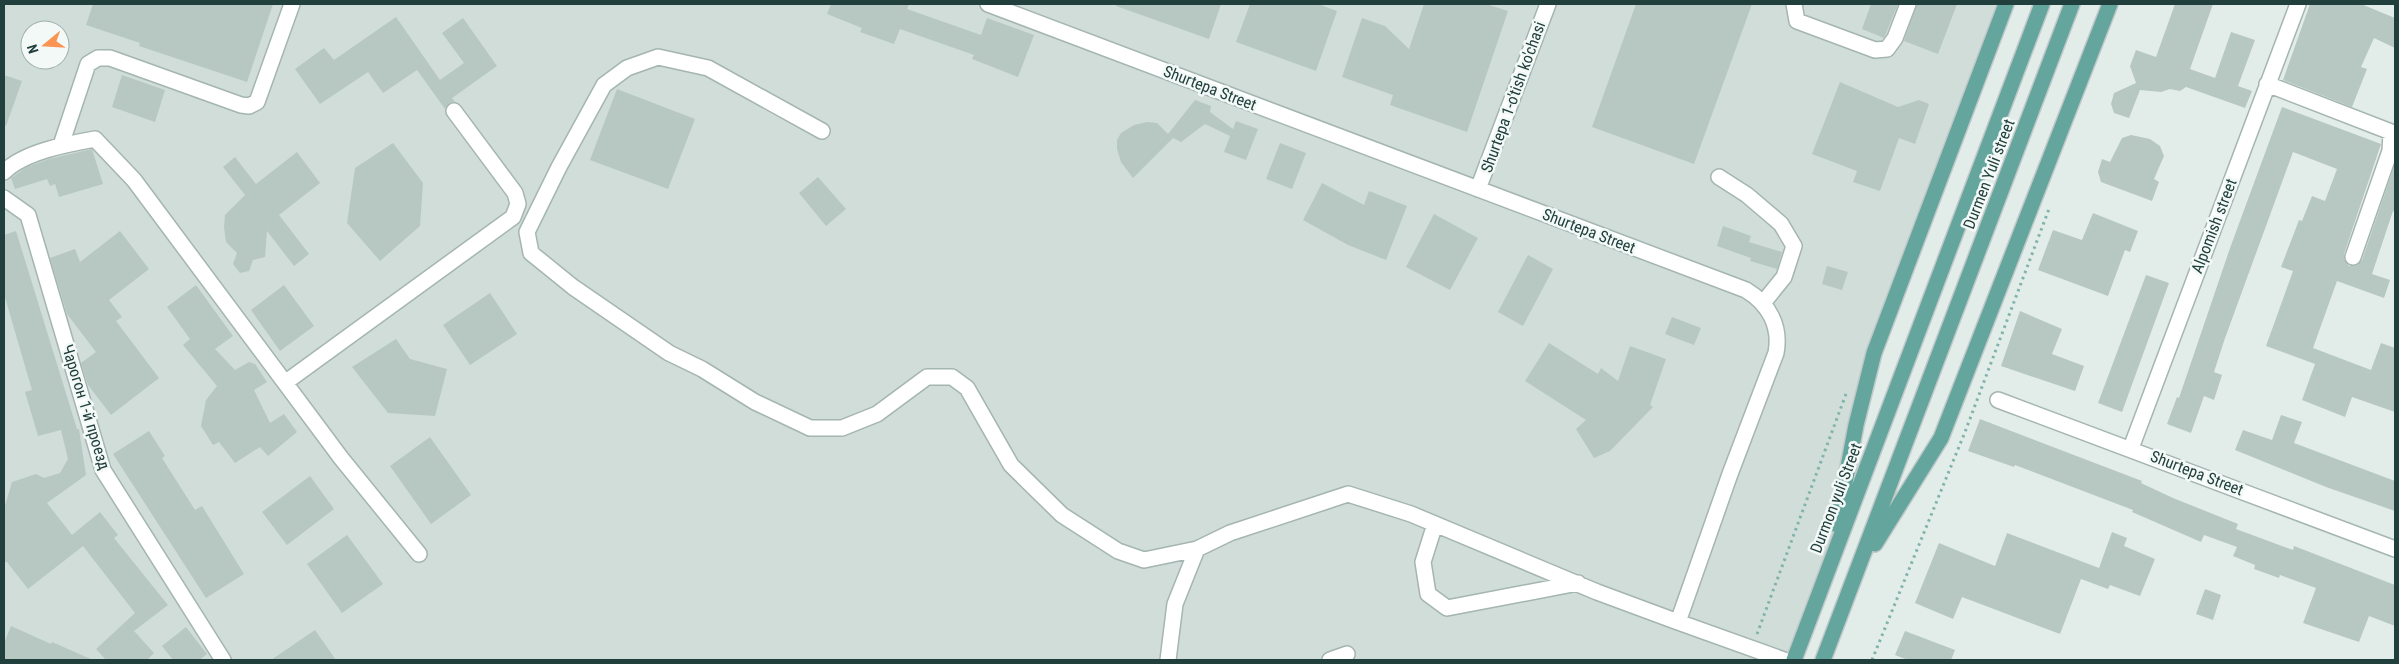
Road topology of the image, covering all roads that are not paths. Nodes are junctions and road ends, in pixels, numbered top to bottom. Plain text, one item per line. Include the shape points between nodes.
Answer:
1 (292, 4) edge
2 (988, 4) edge
3 (1548, 4) edge
4 (1794, 4) edge
5 (1908, 4) edge
6 (2006, 4) edge
7 (2042, 4) edge
8 (2072, 4) edge
9 (2110, 4) edge
10 (2298, 4) edge
11 (2267, 84) junction
12 (454, 111) dead end
13 (822, 131) dead end
14 (61, 144) junction
15 (4, 172) edge
16 (1719, 177) dead end
17 (1478, 190) junction
18 (4, 198) edge
19 (2353, 257) dead end
20 (1763, 303) junction
21 (286, 382) junction
22 (1998, 400) dead end
23 (2130, 448) junction
24 (1435, 524) junction
25 (1197, 549) junction
26 (2395, 549) edge
27 (420, 554) dead end
28 (1829, 566) junction
29 (1856, 576) junction
30 (1578, 583) junction
31 (1678, 622) junction
32 (1347, 654) dead end
33 (223, 660) edge
34 (1168, 660) edge
35 (1330, 660) edge
36 (1784, 660) edge
37 (1794, 660) edge
38 (1823, 660) edge

1 - 14 street via 257,102 250,106 241,105 110,58 98,58 88,64
2 - 17 street, Shurtepa Street
3 - 17 street, Shurtepa 1-o'tish ko'chasi
4 - 5 street via 1796,21 1875,50 1887,48 1895,38
6 - 28 main road via 1874,353 1856,425
7 - 28 main road, Durmon yuli Street
8 - 29 main road
9 - 29 main road via 1942,438
10 - 11 street, Alpomish street
11 - 19 street via 2390,132 2390,151
11 - 23 street, Alpomish street
12 - 21 street via 516,192 518,204 513,217
13 - 25 street via 708,68 658,57 626,68 604,85 559,167 527,232 532,253 574,287 669,353 702,368 755,402 810,428 842,428 877,414 927,377 952,377 967,388 1011,465 1062,515 1118,551 1144,560
14 - 15 street via 10,166
14 - 21 street via 95,139 134,180
16 - 20 street via 1747,195 1781,224 1794,246 1784,277
17 - 20 street, Shurtepa Street via 1746,290
18 - 33 street, Чарогон 1-й проезд via 28,214 103,470
20 - 31 street, Shurtepa Street via 1776,326 1776,352
21 - 27 street via 341,458
22 - 23 street, Shurtepa Street
23 - 26 street, Shurtepa Street
24 - 25 street via 1386,504 1348,494 1230,533
24 - 30 street
24 - 30 street via 1423,562 1428,594 1447,608
25 - 34 street via 1175,604
28 - 37 main road, Durmon yuli Street
29 - 38 main road
30 - 31 street
31 - 36 street
32 - 35 street

